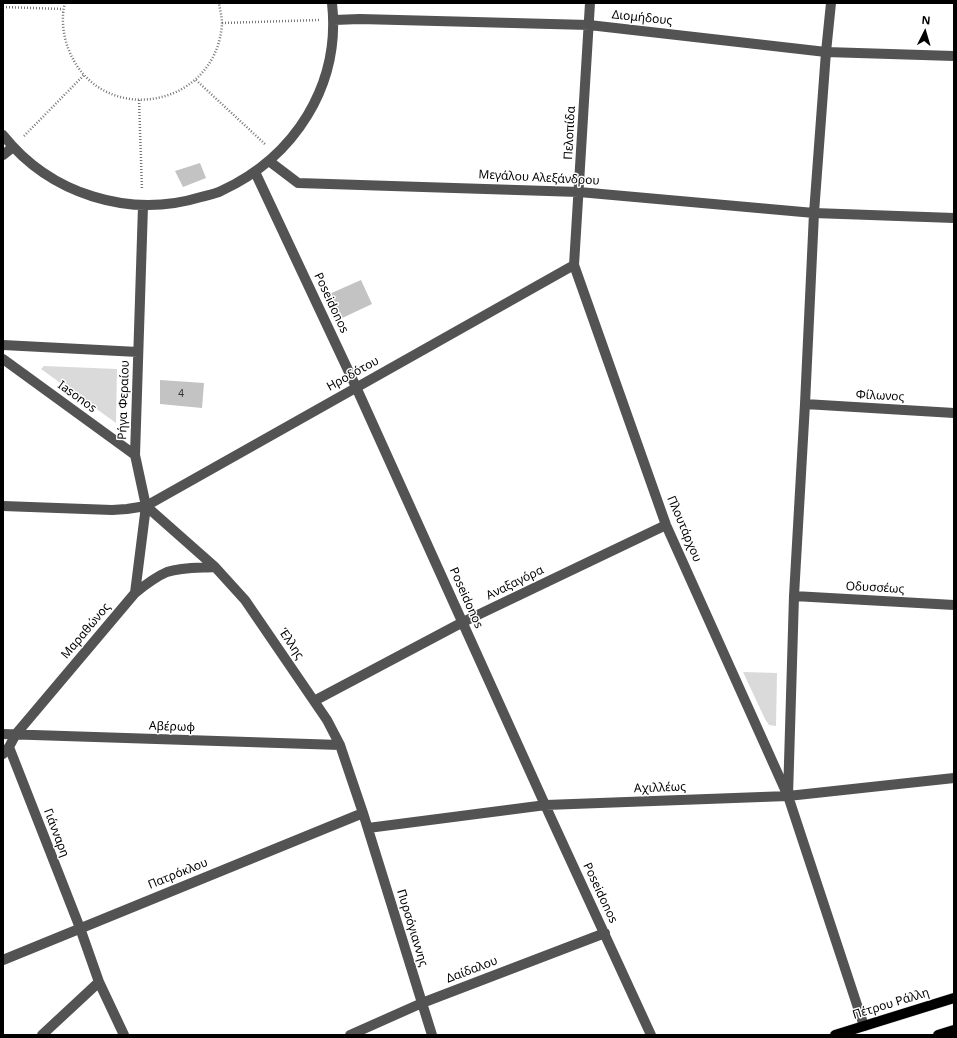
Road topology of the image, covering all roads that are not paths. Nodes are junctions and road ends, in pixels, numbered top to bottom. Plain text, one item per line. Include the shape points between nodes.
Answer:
1 (332, 3) edge
2 (590, 3) edge
3 (831, 3) edge
4 (334, 20) junction
5 (589, 25) junction
6 (826, 52) junction
7 (954, 56) edge
8 (3, 134) edge
9 (12, 147) junction
10 (3, 155) edge
11 (273, 158) junction
12 (255, 172) junction
13 (579, 192) junction
14 (143, 206) junction
15 (814, 213) junction
16 (954, 218) edge
17 (574, 265) junction
18 (3, 345) edge
19 (138, 352) junction
20 (3, 360) edge
21 (356, 387) junction
22 (805, 404) junction
23 (954, 413) edge
24 (135, 455) junction
25 (3, 506) edge
26 (146, 506) junction
27 (666, 525) junction
28 (215, 567) junction
29 (135, 593) junction
30 (794, 596) junction
31 (954, 605) edge
32 (463, 622) junction
33 (314, 702) junction
34 (3, 734) edge
35 (16, 734) junction
36 (340, 745) junction
37 (6, 750) edge
38 (954, 778) edge
39 (788, 796) junction
40 (546, 805) junction
41 (363, 813) junction
42 (368, 828) junction
43 (80, 928) junction
44 (605, 933) junction
45 (3, 960) edge
46 (99, 982) junction
47 (954, 998) edge
48 (422, 1003) junction
49 (864, 1026) junction
50 (954, 1030) edge
51 (42, 1035) edge
52 (124, 1035) edge
53 (350, 1035) edge
54 (432, 1035) edge
55 (651, 1035) edge
56 (835, 1035) edge
57 (938, 1035) edge

1 - 4 street
2 - 5 street, Πελοπίδα
3 - 6 street
4 - 5 street, Διομήδους
4 - 11 street via 332,50 313,107 297,132
5 - 6 street, Διομήδους
5 - 13 street, Πελοπίδα
6 - 7 street, Διομήδους
6 - 15 street
8 - 9 street
9 - 10 street
9 - 14 street via 34,166 85,195
11 - 12 street
11 - 13 street, Μεγάλου Αλεξάνδρου via 298,182
12 - 14 street via 221,191 182,203
12 - 21 street, Poseidonos
13 - 15 street, Μεγάλου Αλεξάνδρου
13 - 17 street, Πελοπίδα
14 - 19 street, Ρήγα Φεραίου
15 - 16 street, Μεγάλου Αλεξάνδρου
15 - 22 street
17 - 21 street, Ηροδότου
17 - 27 street, Πλουτάρχου
18 - 19 street
19 - 24 street, Ρήγα Φεραίου
20 - 24 street, Iasonos
21 - 26 street, Ηροδότου
21 - 32 street, Poseidonos
22 - 23 street, Φίλωνος
22 - 30 street
24 - 26 street, Ρήγα Φεραίου
25 - 26 street via 112,510
26 - 28 street, Έλλης
26 - 29 street, Ρήγα Φεραίου
27 - 32 street, Αναξαγόρα
27 - 39 street, Πλουτάρχου
28 - 29 street, Μαραθώνος via 167,572
28 - 33 street, Έλλης via 245,600
29 - 35 street, Μαραθώνος
30 - 31 street, Οδυσσέως
30 - 39 street
32 - 33 street, Αναξαγόρα
32 - 40 street, Poseidonos
33 - 36 street, Έλλης
34 - 35 street, Αβέρωφ
35 - 36 street, Αβέρωφ
35 - 37 street, Μαραθώνος
36 - 41 street, Έλλης
37 - 43 street, Γιάνναρη
38 - 39 street, Αχιλλέως
39 - 40 street, Αχιλλέως
39 - 49 street
40 - 42 street, Αχιλλέως
40 - 44 street, Poseidonos
41 - 42 street, Έλλης
41 - 43 street, Πατρόκλου
42 - 48 street, Πυρσόγιαννης
43 - 45 street, Πατρόκλου
43 - 46 street, Γιάνναρη
44 - 48 street, Δαίδαλου
44 - 55 street, Poseidonos
46 - 51 street
46 - 52 street, Γιάνναρη
47 - 49 main road, Πέτρου Ράλλη
48 - 53 street, Δαίδαλου
48 - 54 street, Πυρσόγιαννης
49 - 56 main road, Πέτρου Ράλλη
50 - 57 main road

